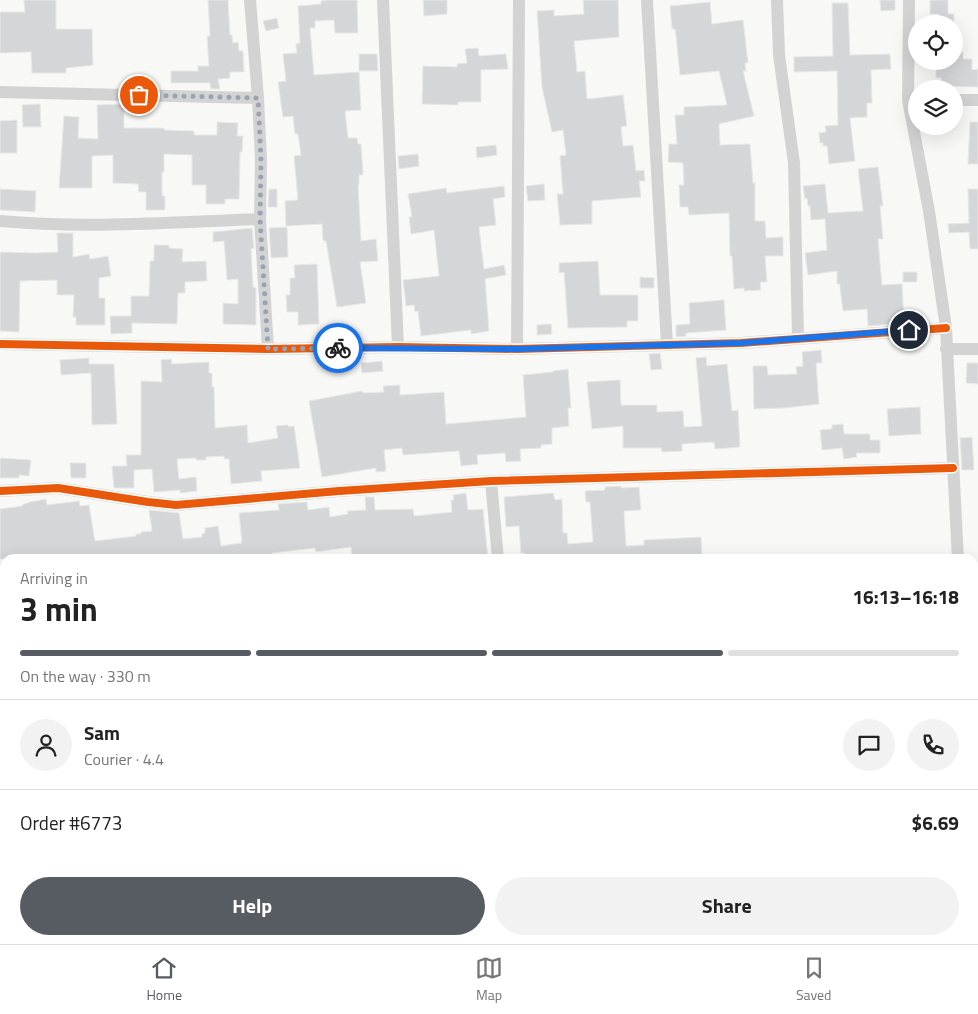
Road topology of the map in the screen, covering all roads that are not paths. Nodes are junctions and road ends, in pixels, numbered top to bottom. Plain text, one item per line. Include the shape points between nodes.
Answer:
1 (250, 0) edge
2 (384, 0) edge
3 (519, 0) edge
4 (647, 0) edge
5 (777, 0) edge
6 (909, 0) edge
7 (911, 80) edge
8 (0, 92) edge
9 (258, 98) junction
10 (963, 100) edge
11 (978, 100) edge
12 (917, 135) edge
13 (260, 219) junction
14 (0, 221) edge
15 (946, 328) junction
16 (798, 338) junction
17 (0, 344) edge
18 (667, 344) junction
19 (398, 347) junction
20 (268, 349) junction
21 (518, 349) junction
22 (978, 349) edge
23 (946, 350) junction
24 (953, 468) junction
25 (491, 482) junction
26 (0, 491) edge
27 (498, 554) edge
28 (958, 554) edge

1 - 9 street
2 - 19 street
3 - 21 street
4 - 18 street
5 - 16 street via 779,54 794,163
6 - 7 street
8 - 9 street
9 - 13 street
10 - 11 street
12 - 15 street
13 - 14 street via 89,225
13 - 20 street
15 - 16 street
15 - 23 street
16 - 18 street
17 - 20 street
18 - 21 street
19 - 20 street
19 - 21 street
22 - 23 street
23 - 24 street
24 - 25 street
24 - 28 street
25 - 26 street via 176,505 58,488
25 - 27 street

